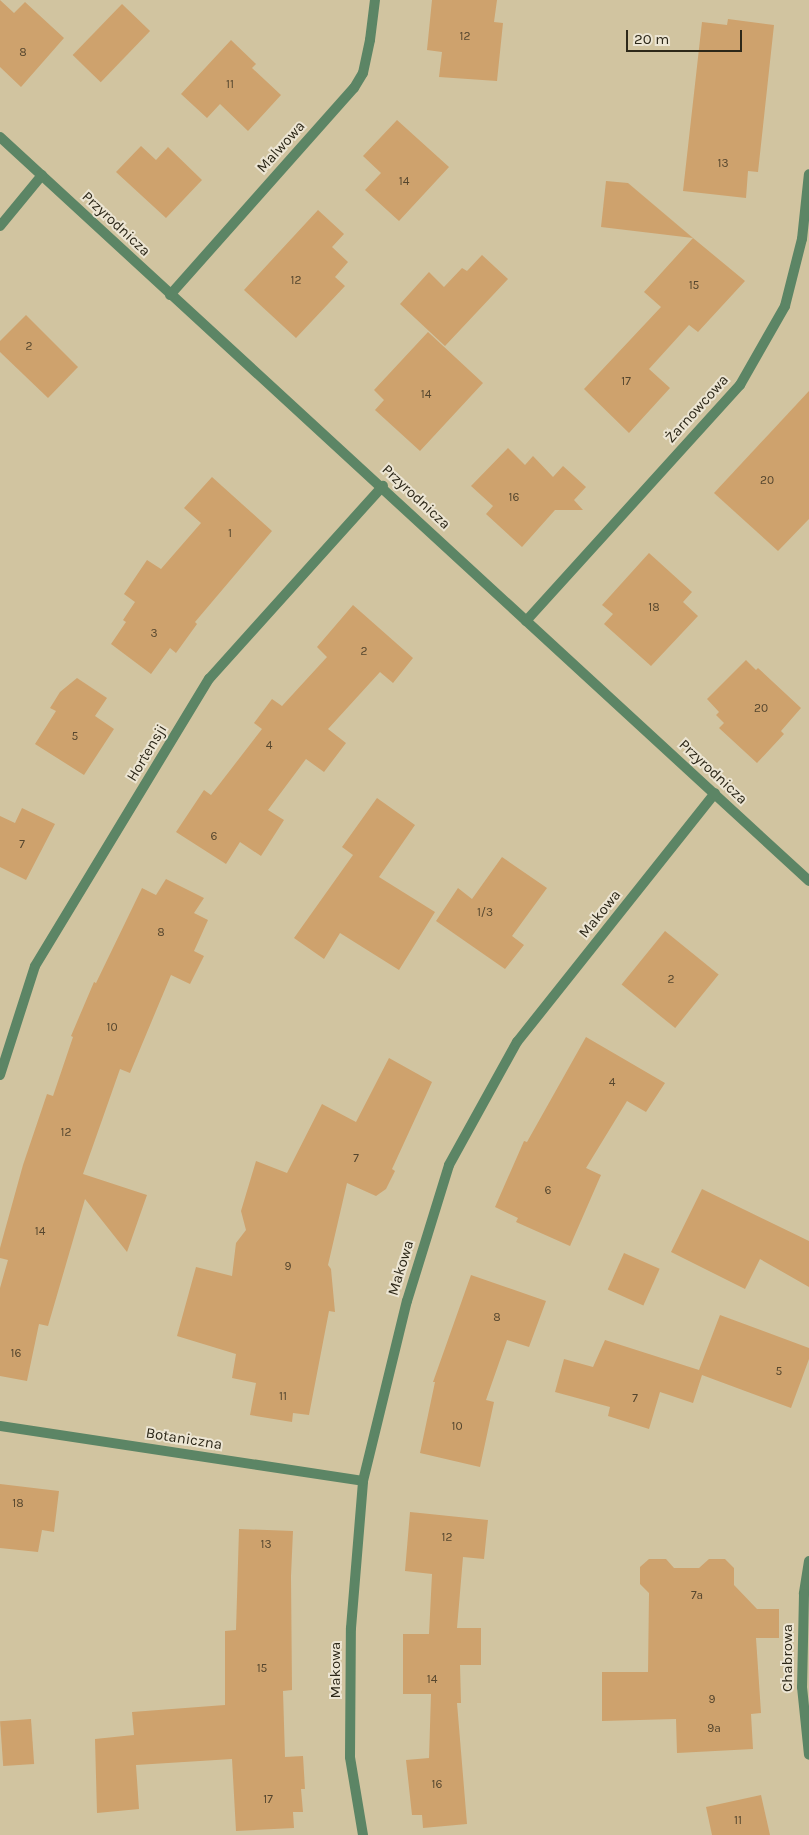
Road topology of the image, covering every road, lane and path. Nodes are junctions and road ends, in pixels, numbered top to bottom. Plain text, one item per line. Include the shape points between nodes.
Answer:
1 (375, 0) edge
2 (0, 137) edge
3 (809, 174) edge
4 (42, 175) junction
5 (0, 226) edge
6 (170, 295) junction
7 (382, 486) junction
8 (526, 620) junction
9 (715, 793) junction
10 (809, 881) edge
11 (0, 1075) edge
12 (0, 1426) edge
13 (363, 1481) junction
14 (809, 1561) edge
15 (809, 1755) edge
16 (363, 1835) edge

1 - 6 street, Malwowa via 363,73 354,88
2 - 4 street, Przyrodnicza
3 - 8 street, Żarnowcowa via 802,239 785,306 740,385
4 - 5 street
4 - 6 street, Przyrodnicza
6 - 7 street, Przyrodnicza
7 - 8 street, Przyrodnicza
7 - 11 street, Hortensji via 209,679 35,966
8 - 9 street, Przyrodnicza
9 - 10 street, Przyrodnicza
9 - 13 street, Makowa via 517,1042 449,1165 407,1300
12 - 13 street, Botaniczna
13 - 16 street, Makowa via 351,1628 350,1757
14 - 15 street, Chabrowa via 804,1594 802,1687

